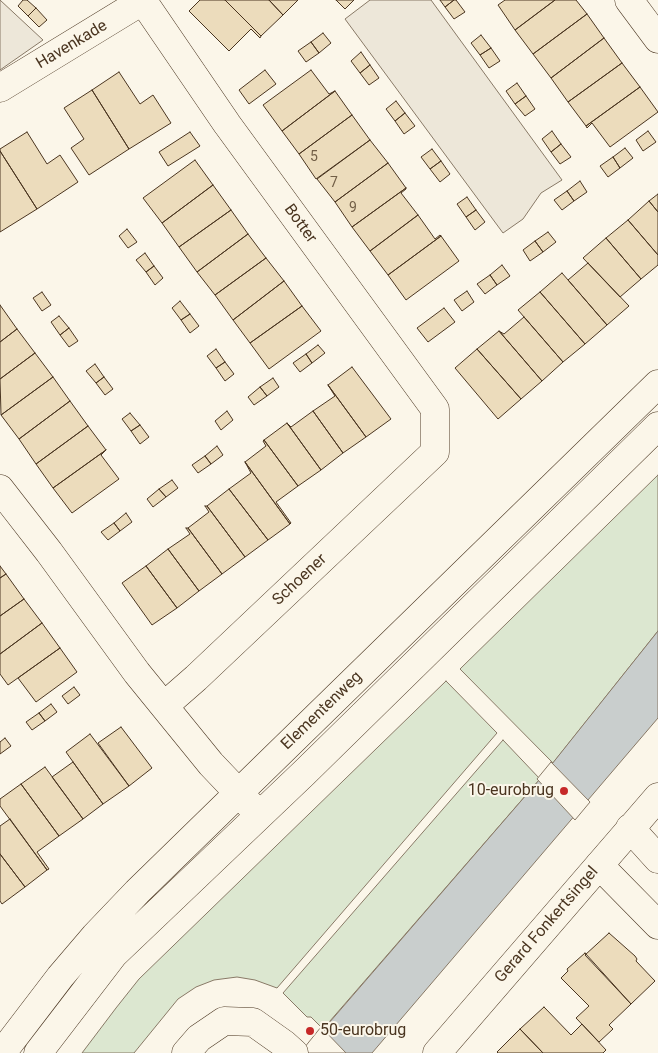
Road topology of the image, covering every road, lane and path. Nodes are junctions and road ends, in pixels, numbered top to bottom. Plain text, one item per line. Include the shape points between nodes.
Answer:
1 (629, 0) edge
2 (143, 1) edge
3 (658, 39) edge
4 (0, 88) edge
5 (658, 384) edge
6 (658, 426) edge
7 (434, 452) joint
8 (0, 489) edge
9 (164, 706) junction
10 (238, 793) junction
11 (658, 797) edge
12 (259, 815) junction
13 (630, 828) junction
14 (658, 859) edge
15 (599, 864) junction
16 (658, 925) edge
17 (289, 1048) edge
18 (2, 1053) edge
19 (38, 1053) edge
20 (186, 1053) edge
21 (437, 1053) edge

1 - 3 street
2 - 4 street, Havenkade
2 - 7 street, Botter via 227,124 436,409
5 - 10 street, Elementenweg
6 - 12 street, Elementenweg
7 - 9 street, Schoener
8 - 9 street
9 - 10 street
10 - 12 street
10 - 18 street, Elementenweg via 95,936
11 - 13 street, Gerard Fonkertsingel
12 - 19 street, Elementenweg via 114,954
13 - 14 street
13 - 15 street, Gerard Fonkertsingel
15 - 16 street
15 - 21 street, Gerard Fonkertsingel
17 - 20 street via 253,1022 224,1021 199,1038

